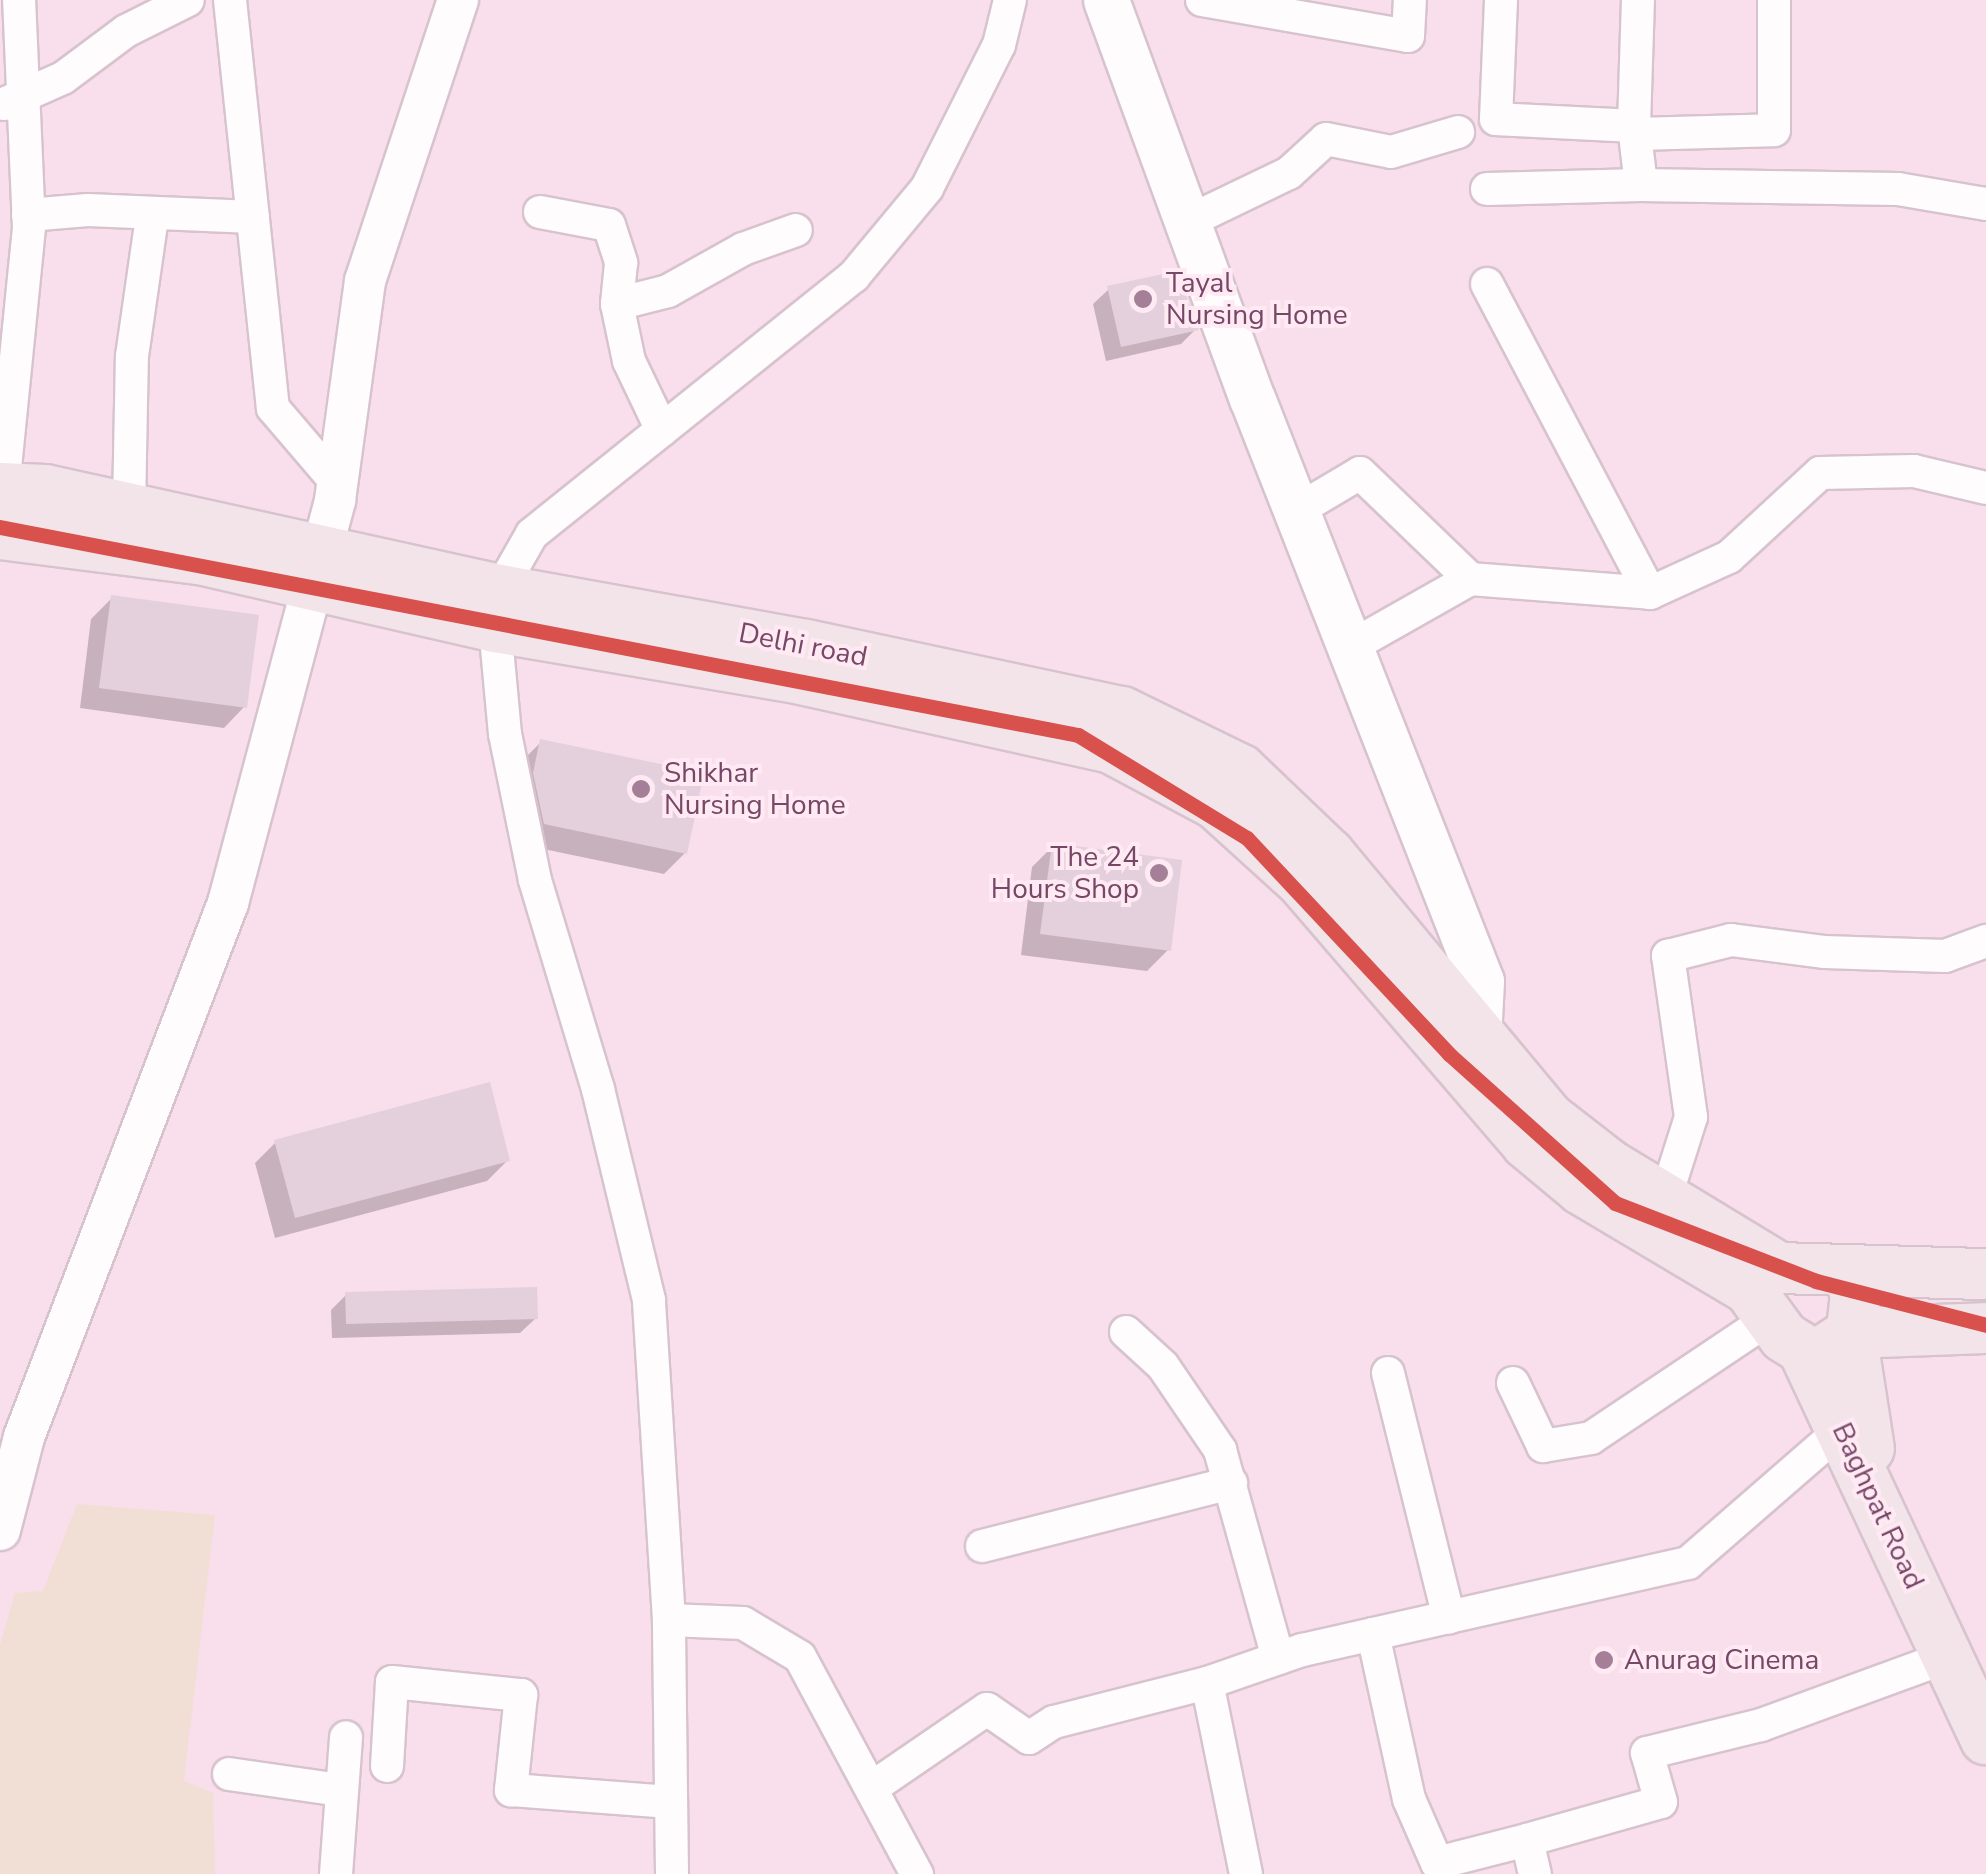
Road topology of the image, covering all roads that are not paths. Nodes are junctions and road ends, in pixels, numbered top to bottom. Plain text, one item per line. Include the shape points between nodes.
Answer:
1 (18, 0) edge
2 (188, 0) edge
3 (230, 0) edge
4 (458, 0) edge
5 (1010, 0) edge
6 (1106, 0) edge
7 (1202, 0) edge
8 (1410, 0) edge
9 (1501, 0) edge
10 (1638, 0) edge
11 (1774, 0) edge
12 (11, 101) edge
13 (1635, 130) junction
14 (1458, 132) dead end
15 (1641, 185) junction
16 (1487, 188) dead end
17 (1986, 204) edge
18 (540, 212) dead end
19 (28, 215) junction
20 (253, 217) junction
21 (152, 218) junction
22 (1185, 223) junction
23 (796, 230) dead end
24 (1487, 284) dead end
25 (617, 304) junction
26 (662, 430) junction
27 (338, 484) junction
28 (1986, 488) edge
29 (1, 503) edge
30 (129, 508) junction
31 (1296, 511) junction
32 (318, 568) junction
33 (1470, 578) junction
34 (1650, 593) junction
35 (497, 608) junction
36 (1350, 647) junction
37 (1462, 930) junction
38 (1986, 941) edge
39 (1422, 994) junction
40 (1466, 1049) junction
41 (1664, 1199) junction
42 (1848, 1271) junction
43 (1986, 1274) edge
44 (1775, 1318) junction
45 (1986, 1328) edge
46 (1126, 1332) dead end
47 (1851, 1333) junction
48 (1388, 1373) dead end
49 (1513, 1384) dead end
50 (1842, 1429) junction
51 (1230, 1483) junction
52 (1877, 1504) junction
53 (3, 1507) edge
54 (982, 1546) dead end
55 (1450, 1617) junction
56 (669, 1620) junction
57 (1374, 1634) junction
58 (1947, 1657) junction
59 (1278, 1658) junction
60 (1207, 1683) junction
61 (346, 1737) dead end
62 (1986, 1739) edge
63 (387, 1766) dead end
64 (230, 1774) dead end
65 (874, 1787) junction
66 (340, 1790) junction
67 (672, 1802) junction
68 (1527, 1840) junction
69 (336, 1874) edge
70 (672, 1874) edge
71 (917, 1874) edge
72 (1246, 1874) edge
73 (1535, 1874) edge

1 - 12 street
2 - 12 street
3 - 20 street
4 - 27 street via 365,281
5 - 26 street via 999,44 928,188 854,276
6 - 22 main road
7 - 8 street via 1408,36
9 - 13 street via 1496,119
10 - 13 street
11 - 13 street via 1774,130
12 - 19 street
13 - 15 street
14 - 22 street via 1392,152 1326,139 1288,173
15 - 16 street
15 - 17 street via 1898,189
18 - 25 street via 608,225 620,262
19 - 21 street via 88,210
19 - 29 street
20 - 21 street
20 - 27 street via 273,408
21 - 30 street via 132,356
22 - 31 main road
23 - 25 street via 743,249 668,291
24 - 34 street
25 - 26 street via 629,361
26 - 35 street via 532,534
27 - 32 street
28 - 34 street via 1914,471 1820,473 1730,557
29 - 30 main road
29 - 32 main road, Delhi road via 198,559
30 - 32 main road
31 - 33 street via 1360,473
31 - 36 main road
32 - 35 main road, Delhi road
32 - 53 street via 228,903
33 - 34 street
33 - 36 street
35 - 39 main road, Delhi road via 1111,748 1216,804
35 - 56 street via 505,734 534,880 598,1089 649,1300
36 - 37 main road
37 - 39 main road
37 - 40 main road via 1481,981
38 - 41 street via 1945,956 1731,940 1668,956 1690,1117
39 - 40 main road, Delhi road
40 - 41 main road, Delhi road
40 - 44 main road, Delhi road via 1526,1143 1581,1189
41 - 42 main road, Delhi road via 1778,1268 1806,1264
42 - 43 main road, Delhi road
42 - 47 main road via 1856,1295
44 - 47 main road via 1818,1351
44 - 49 street via 1591,1438 1543,1446
44 - 50 main road, Baghpat Road
45 - 47 main road
46 - 51 street via 1163,1366 1220,1450
47 - 52 main road
48 - 55 street
50 - 52 main road, Baghpat Road
50 - 55 street via 1688,1563
51 - 54 street
51 - 59 street
52 - 58 main road, Baghpat Road
55 - 57 street
56 - 65 street via 743,1624 800,1657
56 - 67 street
57 - 59 street
57 - 68 street via 1409,1799 1436,1864
58 - 62 main road, Baghpat Road
58 - 68 street via 1761,1725 1647,1753 1662,1802
59 - 60 street
60 - 65 street via 1054,1722 1030,1738 987,1709
60 - 72 street
61 - 66 street
63 - 67 street via 392,1682 520,1695 511,1790
64 - 66 street
65 - 71 street
66 - 69 street
67 - 70 street
68 - 73 street

